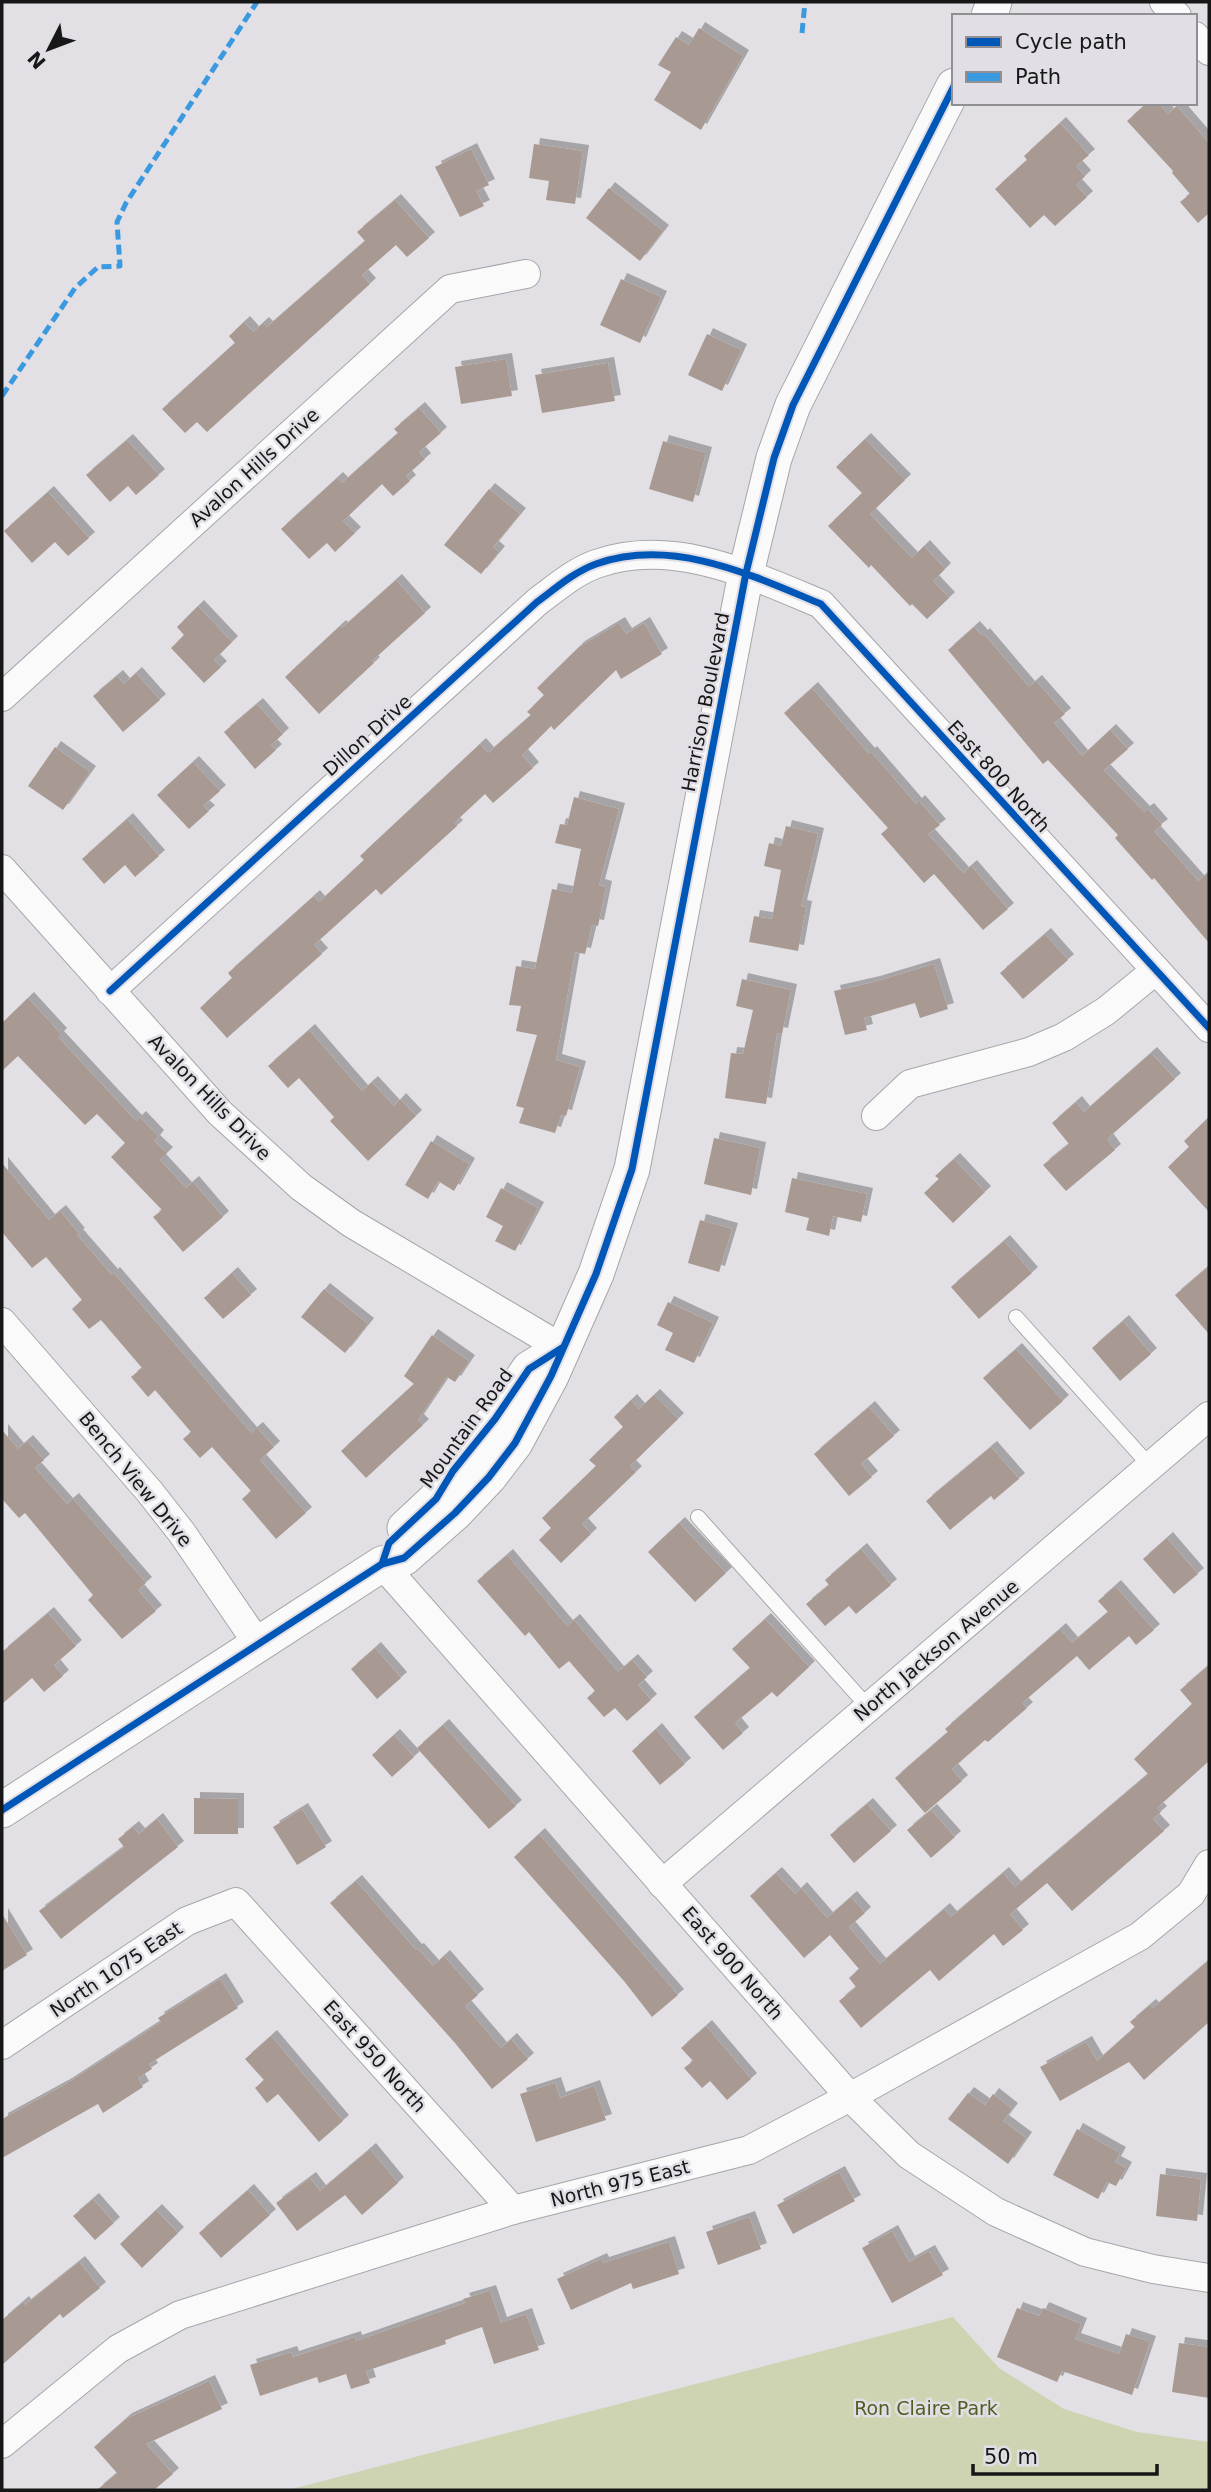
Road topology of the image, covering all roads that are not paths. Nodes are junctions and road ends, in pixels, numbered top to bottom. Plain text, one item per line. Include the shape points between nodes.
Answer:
1 (1197, 38) edge
2 (1209, 51) edge
3 (952, 90) edge
4 (526, 274) dead end
5 (746, 573) junction
6 (2, 697) edge
7 (2, 869) edge
8 (1156, 970) junction
9 (110, 991) junction
10 (1209, 1028) edge
11 (876, 1116) dead end
12 (1016, 1317) dead end
13 (2, 1322) edge
14 (562, 1348) junction
15 (1209, 1416) edge
16 (1151, 1467) junction
17 (698, 1517) dead end
18 (382, 1564) junction
19 (258, 1644) junction
20 (869, 1708) junction
21 (2, 1810) edge
22 (1209, 1864) edge
23 (662, 1884) junction
24 (236, 1902) joint
25 (2, 2045) edge
26 (850, 2097) junction
27 (513, 2210) junction
28 (1209, 2278) edge
29 (2, 2444) edge

1 - 2 street
3 - 5 street, Harrison Boulevard via 793,405
4 - 6 street, Avalon Hills Drive via 450,289
5 - 8 street, East 800 North via 821,604
5 - 9 street, Dillon Drive via 672,555 627,556 566,579
5 - 14 street, Harrison Boulevard via 632,1169 596,1274
7 - 9 street, Avalon Hills Drive
8 - 10 street, East 800 North
8 - 11 street via 1106,1011 1064,1037 1029,1052 910,1084
9 - 14 street, Avalon Hills Drive via 220,1113 300,1187 351,1223
12 - 16 lane
13 - 19 street, Bench View Drive via 149,1491
14 - 18 street, Mountain Road via 528,1368 436,1500 389,1543
15 - 16 street, North Jackson Avenue
16 - 20 street, North Jackson Avenue
17 - 20 lane
18 - 19 street, Mountain Road
18 - 23 street, East 900 North
19 - 21 street, Mountain Road
20 - 23 street, North Jackson Avenue
22 - 26 street, North 975 East via 1191,1894 1140,1936
23 - 26 street, East 900 North
24 - 25 street, North 1075 East via 187,1921
24 - 27 street, East 950 North
26 - 27 street, North 975 East via 748,2150
26 - 28 street, East 900 North via 909,2155 996,2211 1085,2252
27 - 29 street, North 975 East via 180,2315 118,2349

